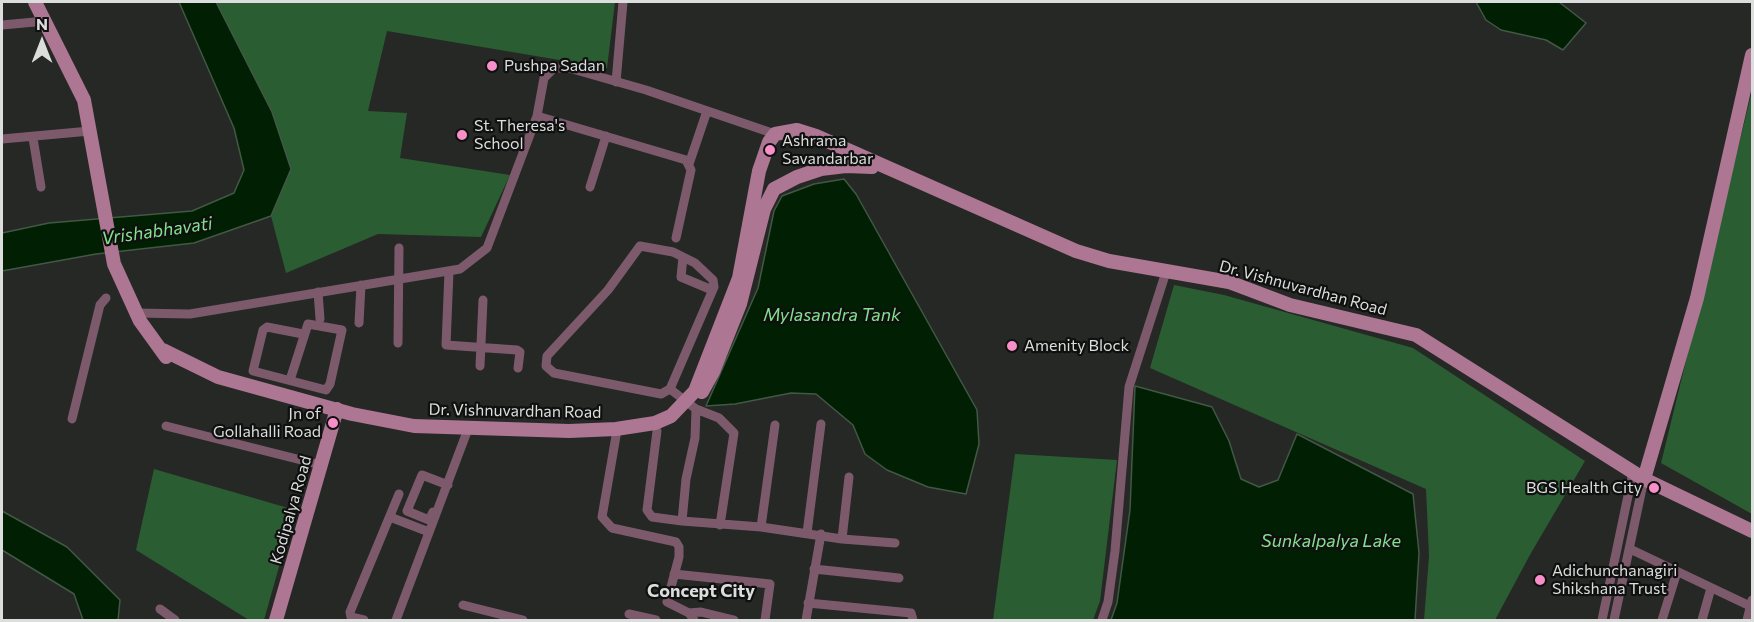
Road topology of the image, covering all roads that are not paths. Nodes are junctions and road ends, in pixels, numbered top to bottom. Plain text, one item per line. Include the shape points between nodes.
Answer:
1 (35, 2) edge
2 (623, 2) edge
3 (46, 21) junction
4 (2, 25) edge
5 (1752, 55) edge
6 (616, 82) junction
7 (707, 111) junction
8 (537, 116) junction
9 (90, 131) junction
10 (775, 134) junction
11 (606, 136) junction
12 (33, 138) junction
13 (2, 139) edge
14 (689, 164) junction
15 (883, 168) junction
16 (41, 187) dead end
17 (590, 188) dead end
18 (676, 238) dead end
19 (399, 248) dead end
20 (683, 257) junction
21 (450, 272) junction
22 (1166, 272) junction
23 (400, 280) junction
24 (361, 285) junction
25 (712, 290) junction
26 (318, 292) junction
27 (106, 298) dead end
28 (483, 300) dead end
29 (136, 313) junction
30 (320, 319) dead end
31 (359, 323) dead end
32 (303, 334) junction
33 (398, 343) dead end
34 (481, 347) junction
35 (163, 350) junction
36 (480, 366) dead end
37 (518, 368) dead end
38 (290, 380) junction
39 (670, 389) junction
40 (286, 396) junction
41 (692, 405) junction
42 (337, 412) junction
43 (72, 418) dead end
44 (775, 424) dead end
45 (821, 424) dead end
46 (166, 426) dead end
47 (657, 431) junction
48 (467, 433) junction
49 (616, 436) junction
50 (321, 465) junction
51 (1638, 475) junction
52 (849, 477) dead end
53 (446, 484) junction
54 (399, 494) dead end
55 (390, 517) junction
56 (682, 521) junction
57 (720, 525) junction
58 (761, 527) junction
59 (1752, 531) edge
60 (429, 532) junction
61 (807, 533) junction
62 (821, 534) junction
63 (842, 538) junction
64 (895, 543) dead end
65 (1630, 549) junction
66 (814, 569) junction
67 (1677, 572) junction
68 (674, 574) junction
69 (899, 578) dead end
70 (1711, 588) junction
71 (808, 603) junction
72 (1752, 604) edge
73 (463, 605) dead end
74 (160, 609) dead end
75 (629, 614) dead end
76 (692, 617) edge
77 (175, 621) edge
78 (276, 621) edge
79 (364, 621) edge
80 (396, 621) edge
81 (523, 621) edge
82 (656, 621) edge
83 (734, 621) edge
84 (765, 621) edge
85 (806, 621) edge
86 (913, 621) edge
87 (1102, 621) edge
88 (1602, 621) edge
89 (1614, 621) edge
90 (1662, 621) edge
91 (1702, 621) edge
92 (1746, 621) edge

1 - 3 main road, Dr. Vishnuvardhan Road
2 - 6 street
3 - 4 street
3 - 9 main road, Dr. Vishnuvardhan Road via 84,100
5 - 51 main road via 1697,298 1648,460
6 - 7 street
6 - 8 street via 568,68 554,68 544,78
7 - 10 street
7 - 14 street
8 - 11 street
8 - 21 street via 487,248
9 - 12 street
9 - 29 main road, Dr. Vishnuvardhan Road via 114,264
10 - 15 main road, Dr. Vishnuvardhan Road via 797,130
10 - 41 main road, Dr. Vishnuvardhan Road via 759,171 739,278
11 - 14 street via 680,157
11 - 17 street
12 - 13 street
12 - 16 street
14 - 18 street via 691,170
15 - 22 main road, Dr. Vishnuvardhan Road via 1076,251
15 - 41 main road, Dr. Vishnuvardhan Road via 852,165 821,169 774,189 764,209 740,304 713,372
19 - 23 street
20 - 25 street via 708,273 713,280
20 - 25 street via 681,277
20 - 39 street via 640,246 608,290 547,356 546,366 554,373 661,394
21 - 23 street
21 - 34 street via 446,345
22 - 51 main road, Dr. Vishnuvardhan Road via 1229,282 1290,305 1416,334
22 - 87 street via 1130,387 1115,551
23 - 24 street
23 - 33 street
24 - 26 street
24 - 31 street
25 - 39 street
26 - 29 street via 190,314
26 - 30 street
27 - 43 street via 100,305
28 - 34 street
29 - 35 main road, Dr. Vishnuvardhan Road
32 - 38 street
32 - 38 street via 267,327 263,330 254,371
32 - 38 street via 308,324 343,333 326,390
34 - 36 street
34 - 37 street via 517,350
35 - 40 main road, Dr. Vishnuvardhan Road via 218,376
35 - 42 main road, Dr. Vishnuvardhan Road via 165,356 189,374 226,387
38 - 40 street
39 - 41 street
40 - 42 main road, Dr. Vishnuvardhan Road
41 - 47 main road, Dr. Vishnuvardhan Road via 672,424
41 - 48 main road, Dr. Vishnuvardhan Road via 649,424 616,429
41 - 56 street via 695,438
41 - 57 street via 719,418 734,433
42 - 48 main road, Dr. Vishnuvardhan Road
42 - 50 main road, Kodipalya Road
44 - 58 street
45 - 61 street
46 - 50 street
47 - 49 main road, Dr. Vishnuvardhan Road
47 - 56 street via 647,510 652,517
48 - 49 main road, Dr. Vishnuvardhan Road via 568,439
48 - 53 street
49 - 68 street via 602,516 612,528 676,542 680,547
50 - 78 main road, Kodipalya Road
51 - 59 main road, Dr. Vishnuvardhan Road
51 - 65 street
51 - 88 street
52 - 63 street
53 - 53 street via 422,475 407,511 429,520
53 - 60 street
54 - 55 street
55 - 60 street
55 - 79 street via 350,612 351,617
56 - 57 street
57 - 58 street
58 - 61 street
60 - 80 street
61 - 62 street
62 - 63 street
62 - 66 street
63 - 64 street
65 - 67 street
65 - 89 street
66 - 69 street
66 - 71 street
67 - 70 street
67 - 90 street
68 - 76 street via 667,602
68 - 84 street via 770,584
70 - 72 street
70 - 91 street
71 - 85 street
71 - 86 street via 911,613
72 - 92 street
73 - 81 street
74 - 77 street
75 - 82 street
76 - 83 street via 701,612

